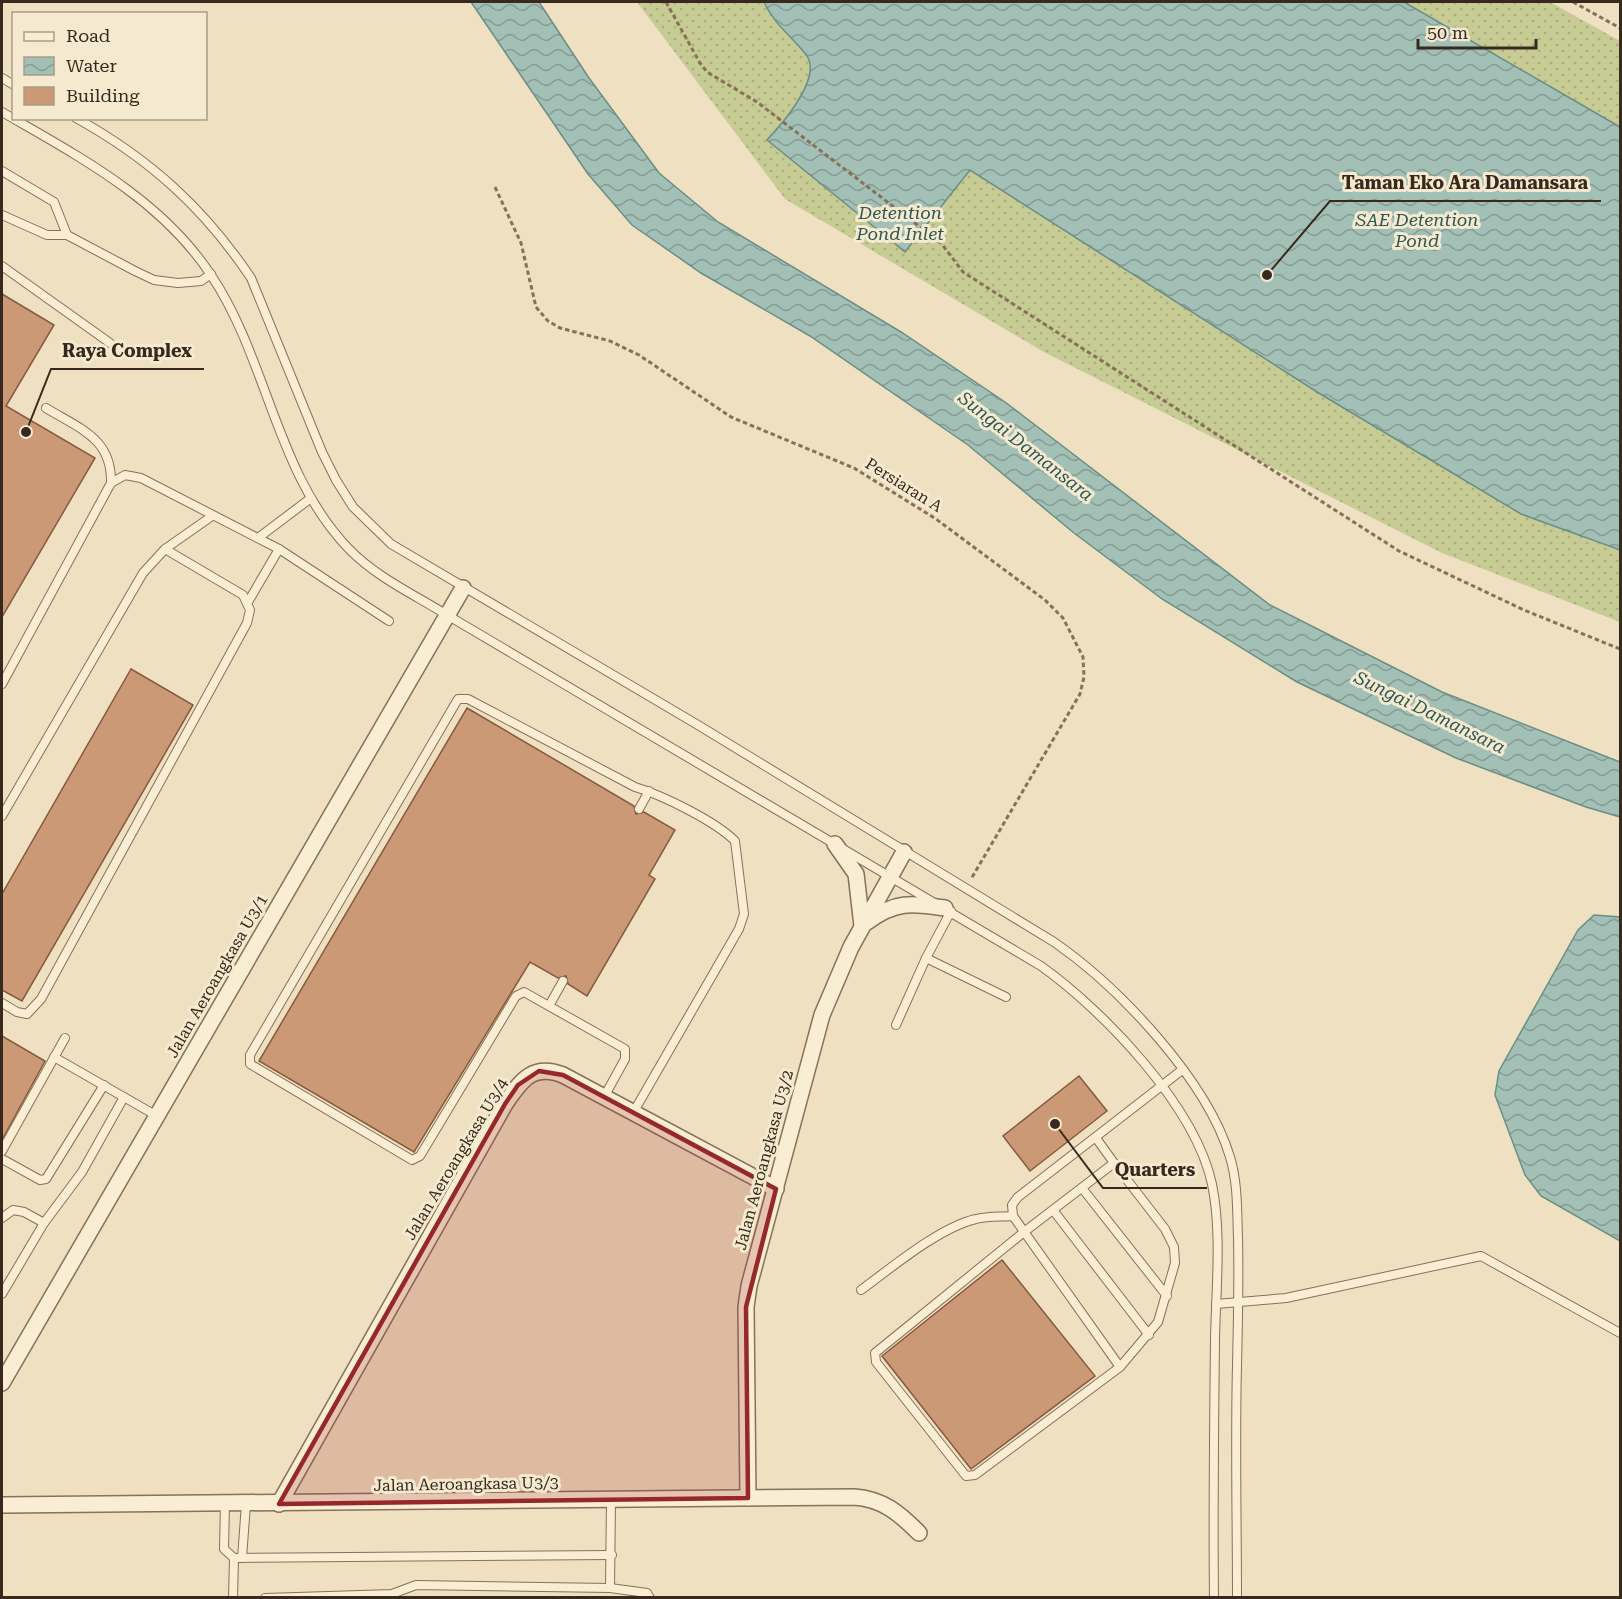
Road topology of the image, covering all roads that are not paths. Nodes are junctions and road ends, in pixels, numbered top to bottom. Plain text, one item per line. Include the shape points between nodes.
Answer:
1 (15, 120) edge
2 (79, 120) edge
3 (2, 171) edge
4 (2, 215) edge
5 (68, 235) junction
6 (2, 266) edge
7 (211, 274) junction
8 (110, 343) dead end
9 (46, 408) dead end
10 (111, 483) junction
11 (311, 498) junction
12 (212, 516) junction
13 (258, 538) junction
14 (165, 549) junction
15 (279, 549) junction
16 (463, 588) junction
17 (248, 602) junction
18 (447, 615) junction
19 (389, 621) dead end
20 (2, 684) edge
21 (649, 791) junction
22 (639, 809) dead end
23 (3, 810) edge
24 (835, 844) junction
25 (904, 852) junction
26 (890, 876) junction
27 (948, 910) junction
28 (862, 926) junction
29 (926, 958) junction
30 (563, 981) dead end
31 (1006, 997) dead end
32 (2, 1003) edge
33 (550, 1004) junction
34 (896, 1025) dead end
35 (65, 1038) dead end
36 (54, 1056) junction
37 (1182, 1070) junction
38 (104, 1085) junction
39 (1162, 1087) junction
40 (124, 1097) junction
41 (604, 1097) junction
42 (633, 1113) junction
43 (157, 1116) junction
44 (1096, 1138) junction
45 (2, 1151) edge
46 (2, 1159) edge
47 (1114, 1163) junction
48 (1082, 1188) junction
49 (776, 1189) junction
50 (1053, 1210) junction
51 (1013, 1216) junction
52 (2, 1218) edge
53 (44, 1222) junction
54 (1024, 1232) junction
55 (861, 1290) dead end
56 (2, 1294) edge
57 (1167, 1296) junction
58 (1239, 1303) junction
59 (1216, 1304) junction
60 (1620, 1333) edge
61 (1149, 1335) junction
62 (1120, 1367) junction
63 (2, 1383) edge
64 (748, 1498) junction
65 (610, 1500) junction
66 (225, 1504) junction
67 (246, 1504) junction
68 (279, 1504) junction
69 (2, 1505) edge
70 (919, 1533) dead end
71 (612, 1555) junction
72 (238, 1558) junction
73 (610, 1588) junction
74 (233, 1598) edge
75 (265, 1598) edge
76 (650, 1598) edge
77 (1214, 1598) edge
78 (1237, 1598) edge

1 - 7 lane via 121,184 165,219
2 - 16 lane via 137,157 181,191 205,217 251,278 322,452 353,507 392,544
3 - 5 lane via 54,202
4 - 5 lane via 47,235
5 - 7 lane via 154,280 178,283 201,280
6 - 8 lane
7 - 11 lane via 241,330
9 - 10 lane via 96,438 107,453
10 - 12 lane via 125,475 141,478
10 - 20 lane
11 - 13 lane
11 - 18 lane via 350,550
12 - 13 lane
12 - 14 lane
13 - 15 lane
14 - 17 lane via 235,588
14 - 23 lane via 143,573
15 - 17 lane
15 - 19 lane
16 - 18 street, Jalan Aeroangkasa U3/1
16 - 25 lane via 698,725
17 - 32 lane via 247,623 41,999 27,1014
18 - 24 lane
18 - 43 street, Jalan Aeroangkasa U3/1
21 - 22 lane
21 - 33 lane via 468,699 458,699 249,1059 253,1068 412,1160 420,1156 516,996 529,993
21 - 42 lane via 735,841 744,914 740,929
24 - 26 lane
24 - 28 street via 856,874
25 - 26 street, Jalan Aeroangkasa U3/2
25 - 37 lane via 1088,966 1121,997
26 - 27 lane
26 - 28 street, Jalan Aeroangkasa U3/2
27 - 28 street via 910,903 884,910
27 - 29 lane
27 - 39 lane via 1069,986 1100,1015
28 - 49 street, Jalan Aeroangkasa U3/2 via 822,1015
29 - 31 lane
29 - 34 lane
30 - 33 lane
33 - 41 lane via 625,1049 625,1059
35 - 36 lane
36 - 38 lane
36 - 45 lane
37 - 39 lane
37 - 58 lane via 1207,1108 1230,1157 1236,1198
38 - 40 lane
38 - 46 lane via 46,1179 40,1180
39 - 44 lane
39 - 59 lane via 1198,1143 1212,1184
40 - 43 lane
40 - 53 lane via 82,1172
41 - 42 street, Jalan Aeroangkasa U3/4
41 - 68 street, Jalan Aeroangkasa U3/4 via 550,1071 539,1071 518,1085
42 - 49 street, Jalan Aeroangkasa U3/4
43 - 63 street, Jalan Aeroangkasa U3/1
44 - 47 lane
44 - 51 lane via 1018,1197 1012,1205
47 - 48 lane
47 - 57 lane via 1165,1229 1174,1247 1175,1263
48 - 50 lane
48 - 57 lane
49 - 64 street, Jalan Aeroangkasa U3/2 via 746,1306
50 - 54 lane
50 - 61 lane
51 - 54 lane
51 - 55 lane via 961,1223
52 - 53 lane via 13,1210
53 - 56 lane
54 - 62 lane
54 - 62 lane via 878,1349 876,1362 962,1473 971,1477
57 - 61 lane
58 - 59 lane
58 - 60 lane via 1286,1298 1481,1256
58 - 78 lane
59 - 77 lane
61 - 62 lane
64 - 65 street, Jalan Aeroangkasa U3/3
64 - 70 street, Jalan Aeroangkasa U3/3 via 869,1498 900,1514
65 - 68 street, Jalan Aeroangkasa U3/3
65 - 71 lane
66 - 67 street, Jalan Aeroangkasa U3/3
66 - 69 street, Jalan Aeroangkasa U3/3
66 - 72 lane via 224,1549
67 - 68 street, Jalan Aeroangkasa U3/3
67 - 72 lane
71 - 72 lane
71 - 73 lane
72 - 74 lane
73 - 75 lane via 416,1585 392,1594
73 - 76 lane via 648,1593

